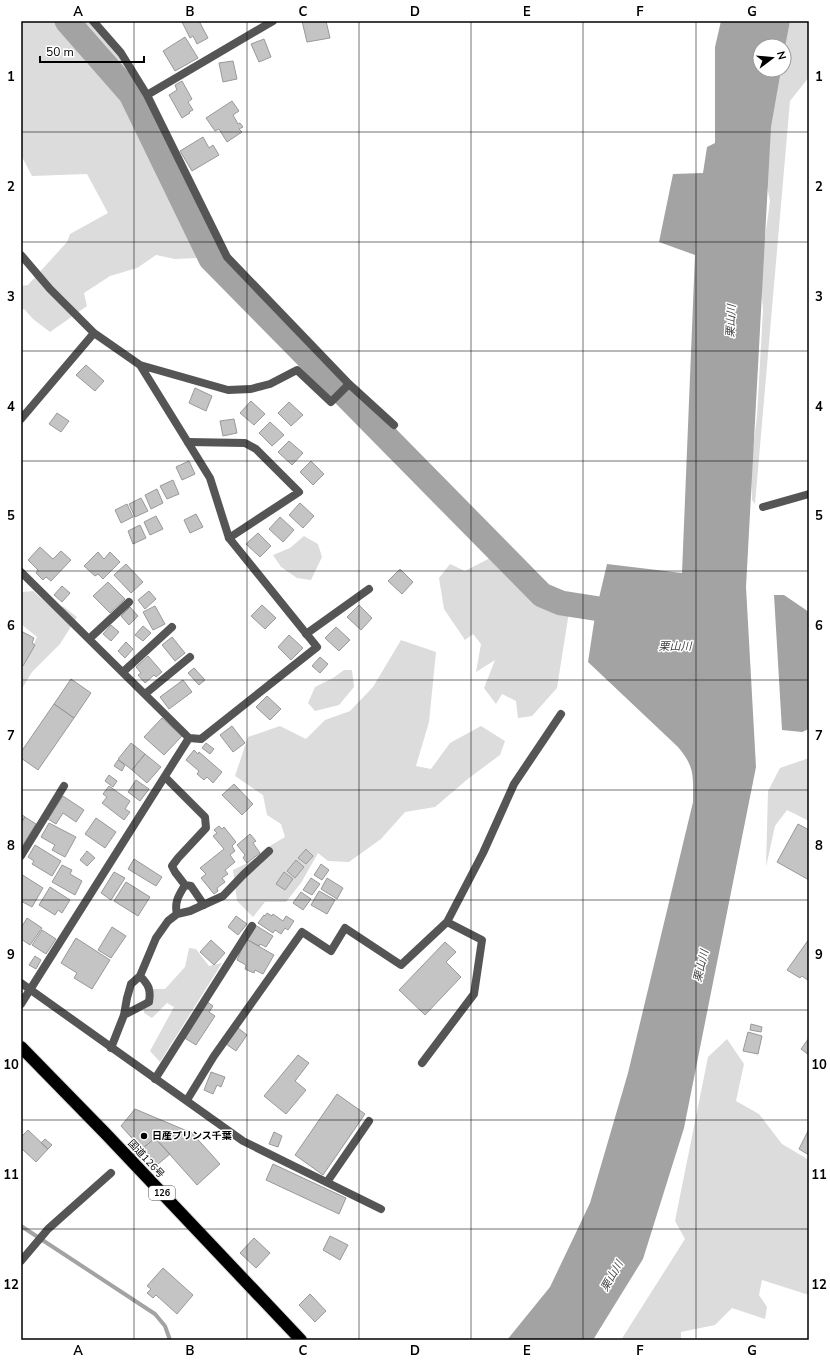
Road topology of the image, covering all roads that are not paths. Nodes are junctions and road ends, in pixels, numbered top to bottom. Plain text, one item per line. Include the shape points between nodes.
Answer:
1 (93, 21) edge
2 (273, 21) edge
3 (147, 95) junction
4 (21, 255) edge
5 (94, 333) junction
6 (140, 365) junction
7 (349, 384) junction
8 (21, 419) edge
9 (394, 425) dead end
10 (188, 442) junction
11 (809, 494) edge
12 (763, 507) dead end
13 (229, 538) junction
14 (21, 572) edge
15 (369, 589) dead end
16 (129, 602) dead end
17 (172, 627) dead end
18 (306, 634) junction
19 (89, 639) junction
20 (190, 658) dead end
21 (123, 672) junction
22 (145, 694) junction
23 (561, 714) dead end
24 (189, 738) junction
25 (165, 777) junction
26 (64, 786) dead end
27 (269, 851) dead end
28 (21, 856) edge
29 (185, 885) junction
30 (204, 905) junction
31 (177, 914) junction
32 (447, 922) junction
33 (252, 926) dead end
34 (140, 976) junction
35 (21, 983) edge
36 (31, 989) junction
37 (21, 1004) edge
38 (124, 1015) junction
39 (21, 1047) edge
40 (111, 1048) junction
41 (422, 1062) dead end
42 (156, 1079) junction
43 (187, 1100) junction
44 (369, 1121) dead end
45 (111, 1173) dead end
46 (327, 1182) junction
47 (381, 1209) dead end
48 (21, 1261) edge
49 (301, 1340) edge

1 - 3 street via 122,53
2 - 3 street
3 - 7 street via 228,257
4 - 5 street via 50,290
5 - 6 street
5 - 8 street
6 - 7 street via 228,390 251,389 270,384 297,370 330,402
6 - 10 street
7 - 9 street
10 - 13 street via 210,478
10 - 13 street via 245,443 256,449 299,492
11 - 12 street
13 - 18 street
14 - 19 street
15 - 18 street
16 - 19 street
17 - 21 street
18 - 24 street via 317,647 201,739
19 - 21 street
20 - 22 street
21 - 22 street
22 - 24 street
23 - 32 street via 514,784 483,853
24 - 25 street
25 - 29 street via 205,817 206,828 172,866
25 - 36 street
26 - 28 street
27 - 30 street via 223,896
29 - 30 street via 191,886
29 - 31 street via 175,905
30 - 31 street
31 - 34 street via 168,921 156,938
32 - 41 street via 482,940 474,994
32 - 43 street via 401,965 345,928 331,951 302,932 214,1056
33 - 42 street
34 - 38 street via 132,984
34 - 38 street via 146,982 150,993 149,1002
35 - 36 street
36 - 37 street
36 - 40 street
38 - 40 street
39 - 49 highway, 国道126号 / 126
40 - 42 street
42 - 43 street
43 - 46 street via 243,1141
44 - 46 street
45 - 48 street via 48,1229
46 - 47 street

